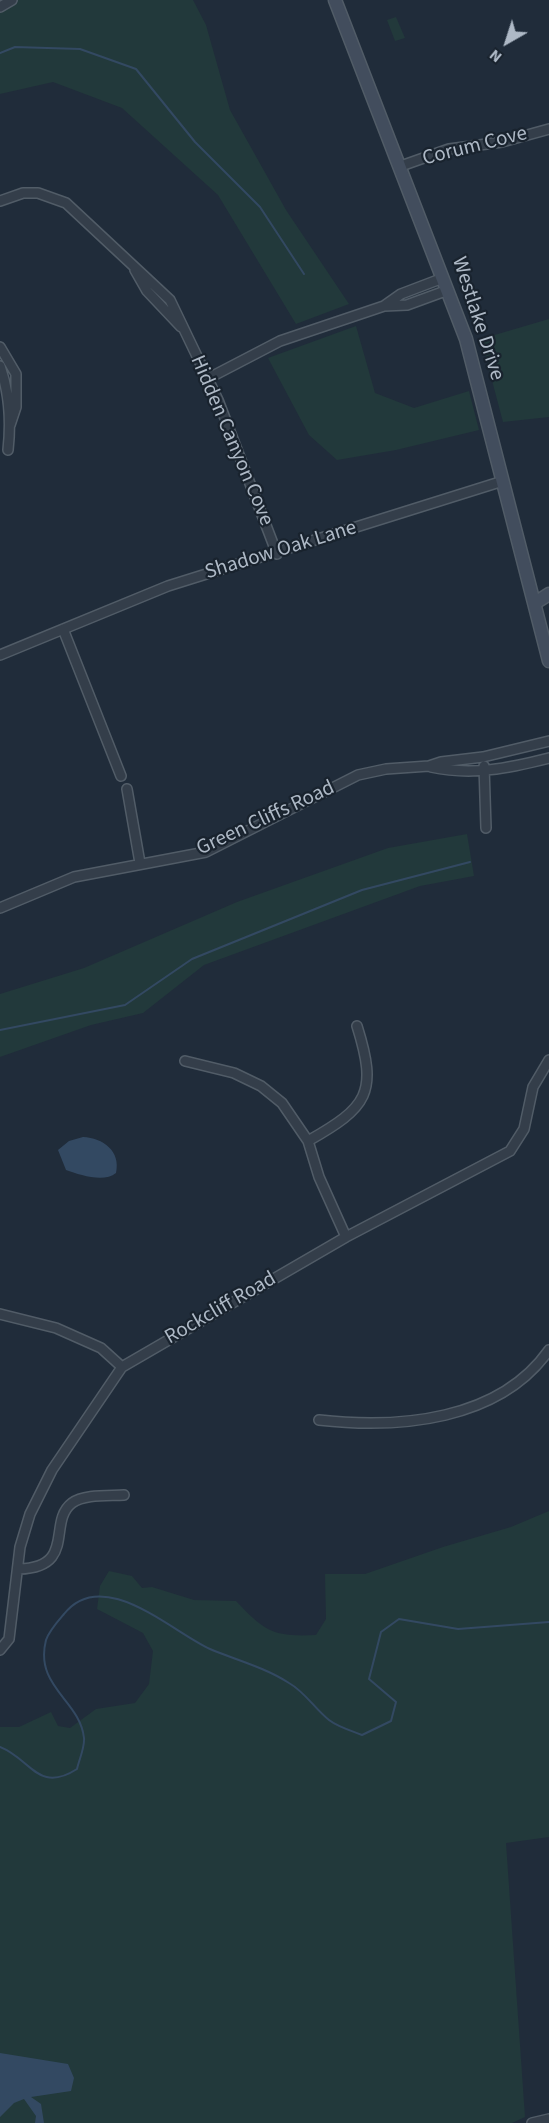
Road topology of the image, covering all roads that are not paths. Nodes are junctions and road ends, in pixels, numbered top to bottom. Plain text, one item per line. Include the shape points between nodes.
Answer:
1 (12, 0) edge
2 (335, 0) edge
3 (0, 6) edge
4 (549, 129) edge
5 (401, 166) junction
6 (0, 201) edge
7 (443, 278) junction
8 (448, 290) junction
9 (384, 306) junction
10 (0, 347) edge
11 (0, 366) edge
12 (207, 379) junction
13 (10, 425) junction
14 (8, 450) dead end
15 (502, 481) junction
16 (277, 554) junction
17 (549, 594) edge
18 (536, 603) junction
19 (63, 629) junction
20 (0, 655) edge
21 (549, 661) edge
22 (549, 741) edge
23 (483, 757) junction
24 (549, 758) edge
25 (429, 766) junction
26 (484, 771) junction
27 (121, 776) dead end
28 (127, 789) dead end
29 (486, 828) dead end
30 (140, 863) junction
31 (0, 908) edge
32 (357, 1026) dead end
33 (549, 1060) edge
34 (185, 1061) dead end
35 (308, 1141) junction
36 (346, 1237) junction
37 (0, 1314) edge
38 (549, 1350) edge
39 (122, 1367) junction
40 (319, 1420) dead end
41 (124, 1495) dead end
42 (19, 1569) junction
43 (0, 1650) edge
44 (549, 2119) edge
45 (532, 2123) edge

1 - 3 street
2 - 5 street, Westlake Drive
4 - 5 street, Corum Cove via 502,142 449,149
5 - 7 street, Westlake Drive
6 - 12 street, Hidden Canyon Cove via 23,193 38,193 75,209 135,270 147,291 183,328
7 - 8 street, Westlake Drive
7 - 9 street via 401,294
8 - 9 street via 407,305
8 - 15 street, Westlake Drive via 479,386
9 - 12 street via 280,341
10 - 13 street via 16,374 16,407
11 - 13 street
12 - 16 street, Hidden Canyon Cove
13 - 14 street
15 - 16 street, Shadow Oak Lane
15 - 18 street, Westlake Drive
16 - 19 street, Shadow Oak Lane via 168,586
17 - 18 street
18 - 21 street, Westlake Drive
19 - 20 street, Shadow Oak Lane
19 - 27 street
22 - 23 street, Green Cliffs Road
23 - 25 street, Green Cliffs Road
23 - 26 street
24 - 26 street, Green Cliffs Road
25 - 26 street, Green Cliffs Road via 450,771
25 - 30 street, Green Cliffs Road via 358,775 206,852
26 - 29 street
28 - 30 street
30 - 31 street, Green Cliffs Road via 74,877
32 - 35 street via 368,1060 367,1087 356,1108
33 - 36 street, Rockcliff Road via 533,1087 524,1129 510,1151
34 - 35 street via 234,1073 261,1086 282,1103
35 - 36 street via 319,1177
36 - 39 street, Rockcliff Road
37 - 39 street via 56,1328 101,1348
38 - 40 street via 518,1382 490,1401 436,1418 344,1423
39 - 42 street, Rockcliff Road via 52,1470 30,1514 20,1547
41 - 42 street via 71,1504 50,1559 39,1568
42 - 43 street, Rockcliff Road via 9,1639
44 - 45 street

